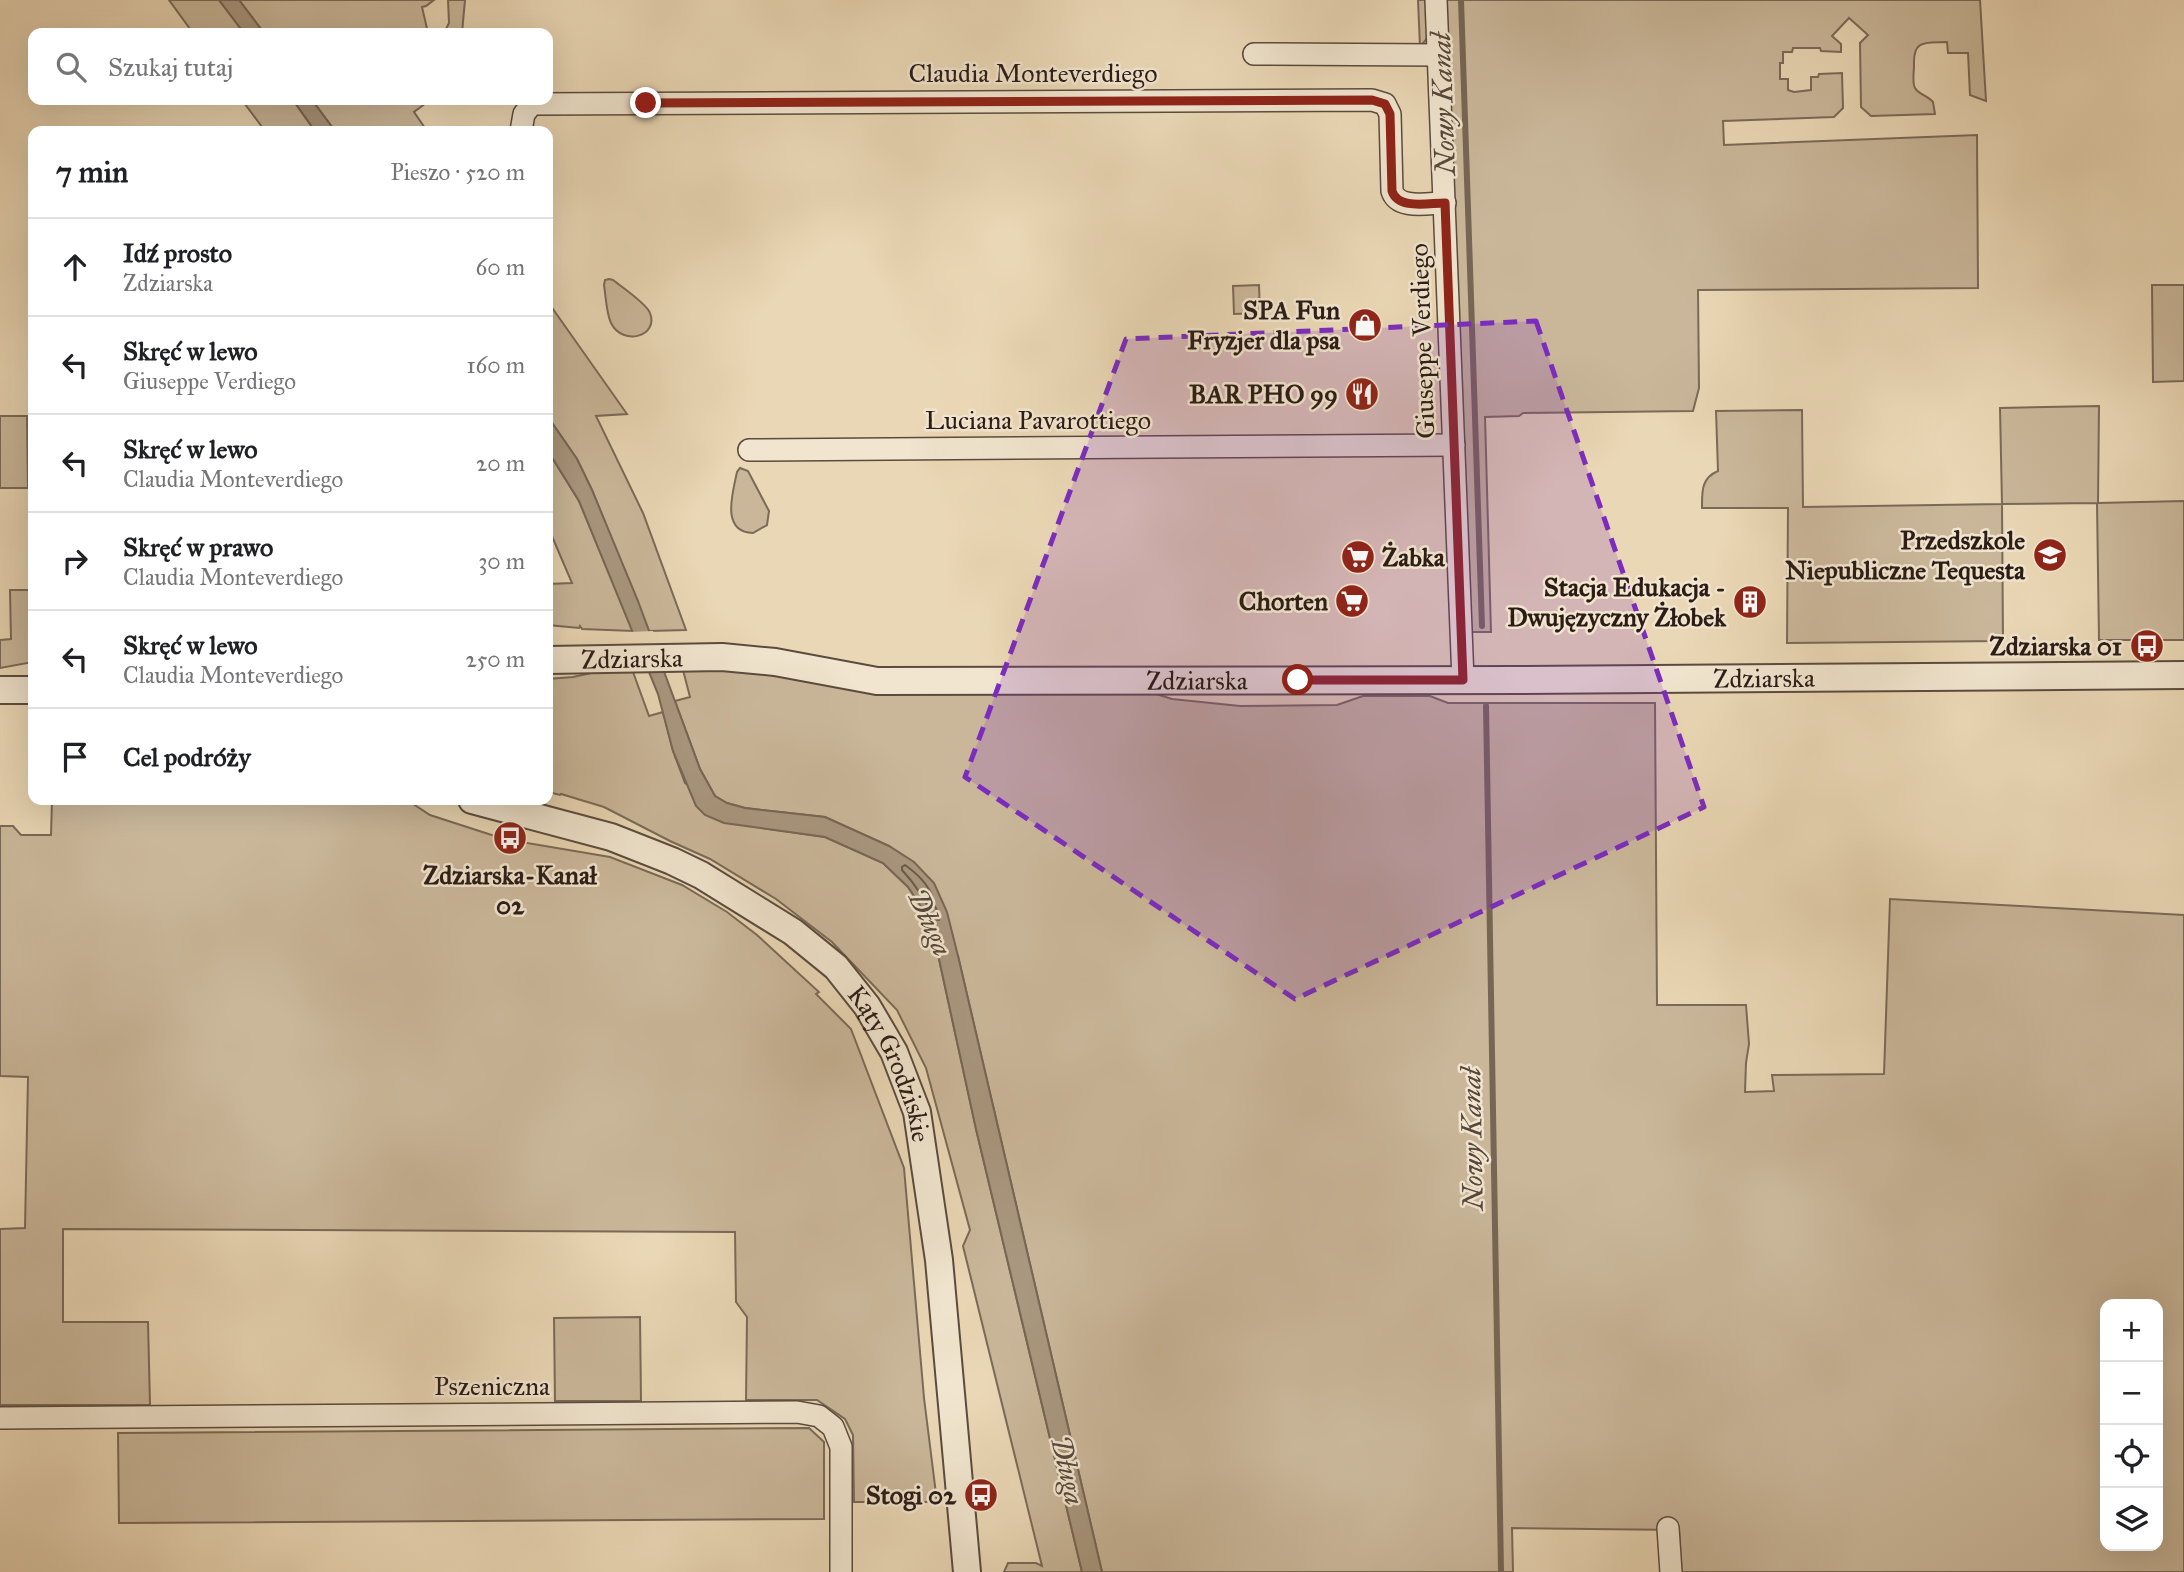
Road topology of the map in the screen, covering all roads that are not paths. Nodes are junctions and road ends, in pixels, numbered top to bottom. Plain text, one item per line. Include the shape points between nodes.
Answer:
1 (1436, 0) edge
2 (1254, 54) dead end
3 (1439, 55) junction
4 (553, 104) edge
5 (531, 105) edge
6 (522, 126) edge
7 (1445, 203) junction
8 (1454, 445) junction
9 (749, 450) dead end
10 (553, 660) edge
11 (2184, 674) edge
12 (1463, 680) junction
13 (0, 690) edge
14 (28, 691) edge
15 (491, 805) edge
16 (0, 1418) edge
17 (1668, 1528) dead end
18 (841, 1572) edge
19 (967, 1572) edge
20 (1671, 1572) edge

1 - 3 street, Giuseppe Verdiego
2 - 3 street
3 - 7 street, Giuseppe Verdiego
4 - 7 street, Claudia Monteverdiego via 1372,100 1385,104 1390,114 1394,198 1402,203
5 - 6 street, Claudia Monteverdiego
7 - 8 street, Giuseppe Verdiego
8 - 9 street, Luciana Pavarottiego
8 - 12 street, Giuseppe Verdiego
10 - 12 street, Zdziarska via 722,657 877,681
11 - 12 street, Zdziarska
13 - 14 street
15 - 19 street, Kąty Grodziskie via 611,837 701,875 819,951 873,1014 894,1052 917,1112 939,1261
16 - 18 street, Pszeniczna via 785,1412 819,1416 833,1427 841,1447
17 - 20 street

